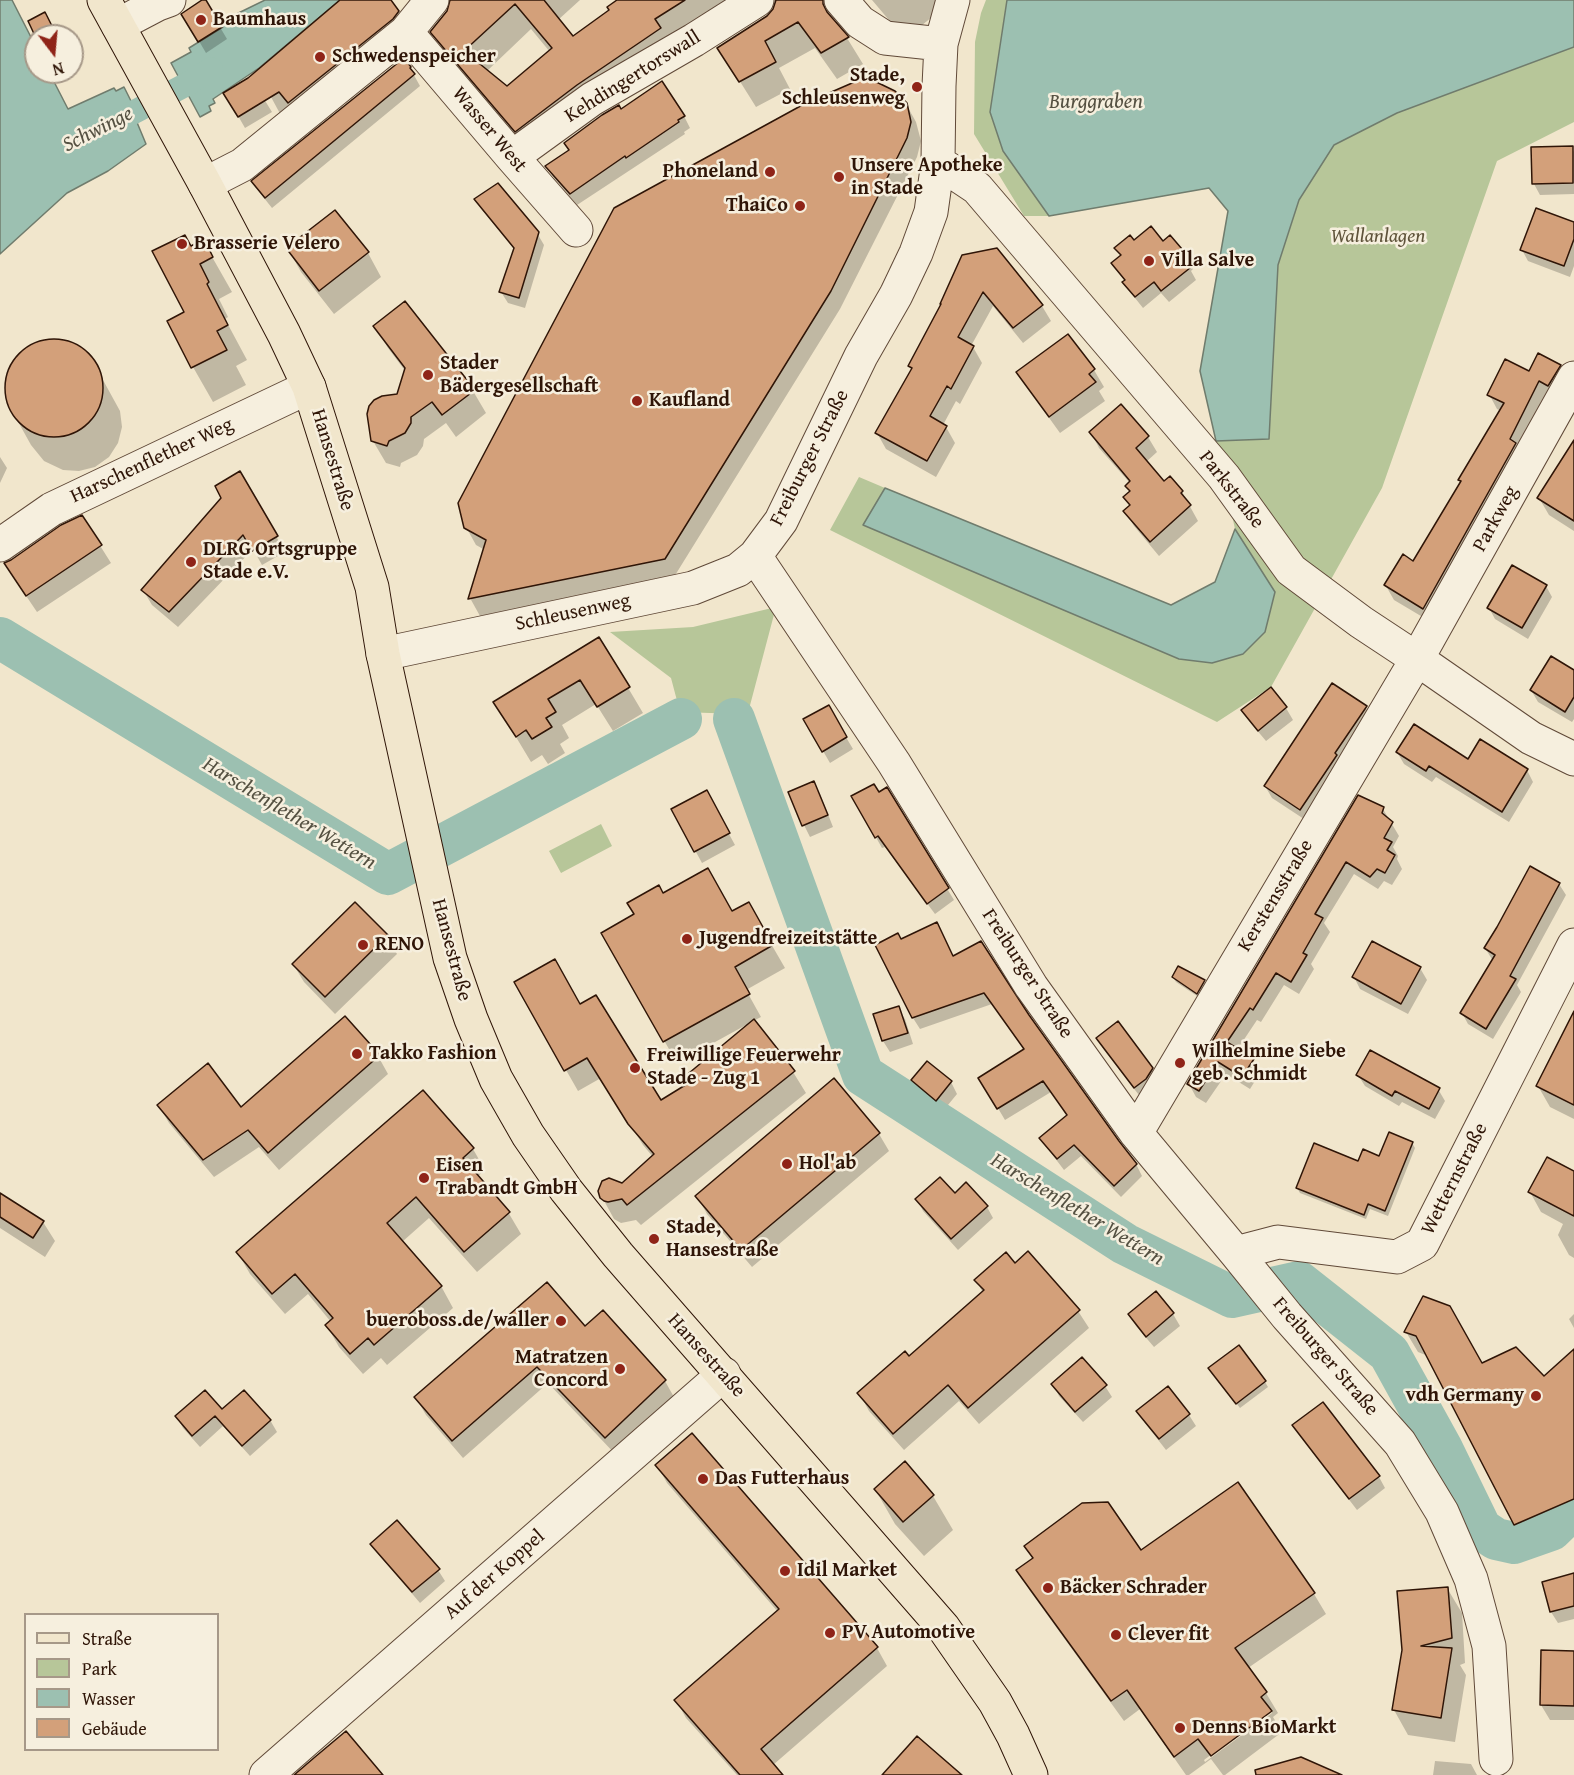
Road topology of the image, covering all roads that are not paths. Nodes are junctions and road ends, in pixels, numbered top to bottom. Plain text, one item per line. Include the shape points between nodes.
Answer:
1 (169, 0) edge
2 (432, 0) edge
3 (757, 0) edge
4 (841, 0) edge
5 (953, 0) edge
6 (111, 13) edge
7 (406, 32) junction
8 (941, 44) junction
9 (512, 157) junction
10 (938, 162) junction
11 (205, 184) junction
12 (576, 230) dead end
13 (1574, 378) edge
14 (309, 387) junction
15 (0, 545) edge
16 (755, 556) junction
17 (383, 654) junction
18 (1417, 659) junction
19 (1574, 759) edge
20 (1574, 945) edge
21 (1136, 1133) junction
22 (1236, 1253) junction
23 (724, 1374) junction
24 (1496, 1759) dead end
25 (266, 1775) edge
26 (1031, 1775) edge

1 - 6 street
2 - 7 street
3 - 9 street, Kehdingertorswall via 592,99
4 - 8 street via 860,22 885,38
5 - 8 street, Freiburger Straße
6 - 11 main road, Hansestraße
7 - 9 street, Wasser West
7 - 11 street via 242,165
8 - 10 street, Freiburger Straße
9 - 12 street, Wasser West
10 - 16 street, Freiburger Straße via 931,212 911,264 861,356 781,521
10 - 18 street, Parkstraße via 977,188 1224,477 1291,570
11 - 14 main road, Hansestraße
13 - 18 street, Parkweg
14 - 15 street, Harschenflether Weg via 52,509
14 - 17 main road, Hansestraße via 372,586
16 - 17 street, Schleusenweg via 738,570 693,588
16 - 21 street, Freiburger Straße via 894,763 1031,986
17 - 23 main road, Hansestraße via 450,958 496,1080 566,1190
18 - 19 street, Parkstraße via 1531,738
18 - 21 street, Kerstensstraße
20 - 22 street, Wetternstraße via 1422,1244 1397,1257 1278,1242
21 - 22 street, Freiburger Straße
22 - 24 street, Freiburger Straße via 1400,1443 1442,1512 1471,1579 1489,1646
23 - 25 street, Auf der Koppel
23 - 26 main road, Hansestraße via 943,1627 994,1702

